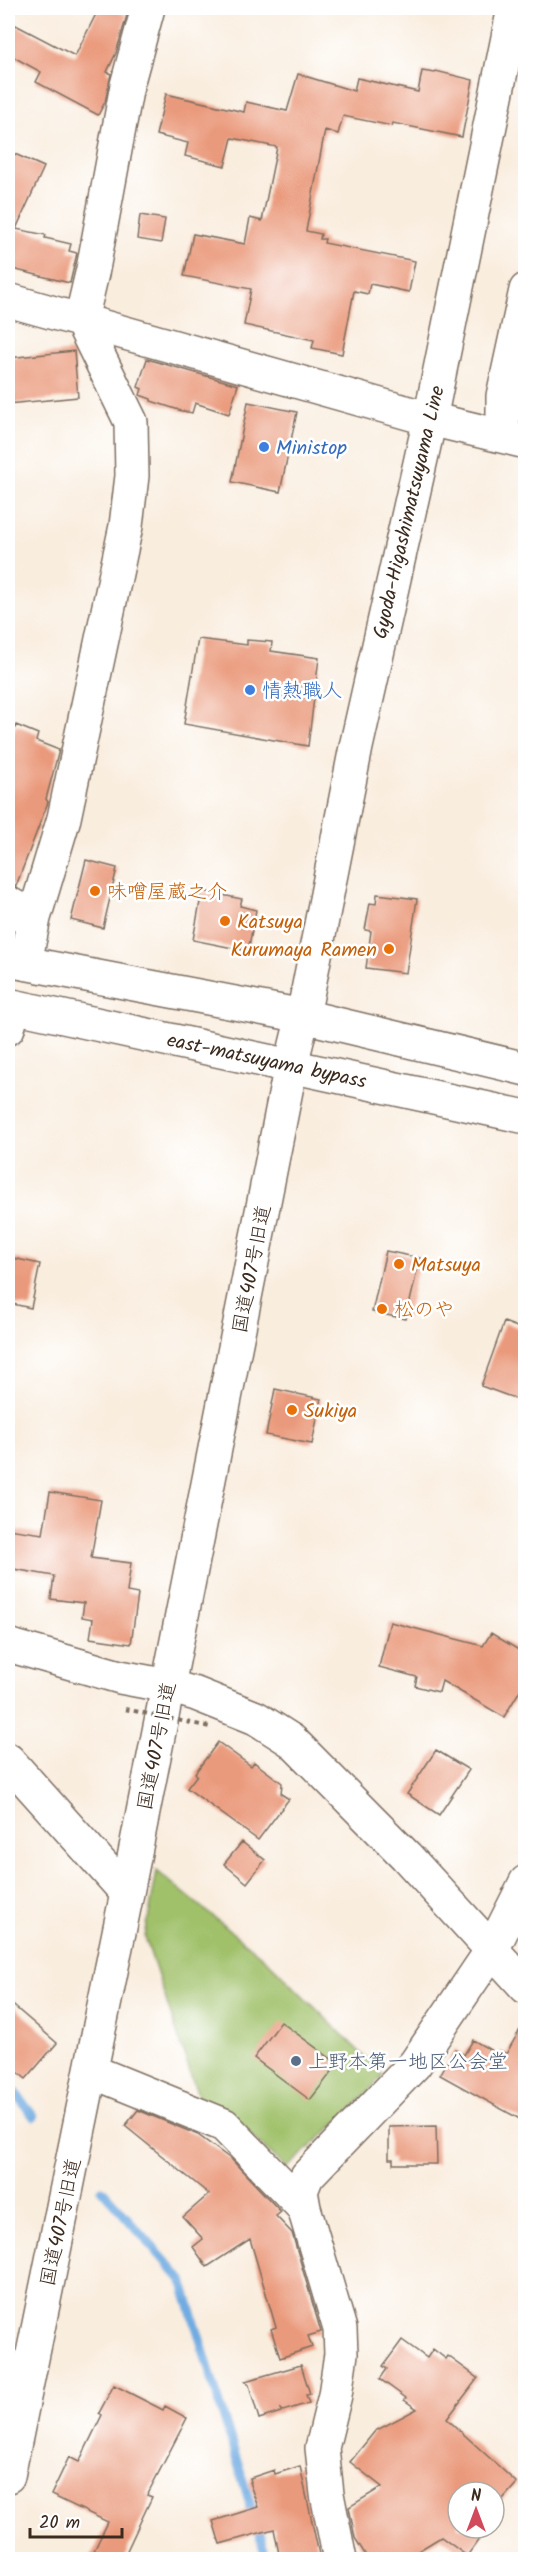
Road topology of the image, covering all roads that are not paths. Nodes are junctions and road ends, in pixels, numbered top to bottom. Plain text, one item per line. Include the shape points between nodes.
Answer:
1 (147, 8) edge
2 (514, 8) edge
3 (525, 290) edge
4 (8, 300) edge
5 (81, 320) junction
6 (430, 419) junction
7 (514, 439) edge
8 (16, 911) edge
9 (16, 961) edge
10 (10, 1013) edge
11 (303, 1016) junction
12 (291, 1065) junction
13 (525, 1069) edge
14 (525, 1117) edge
15 (8, 1645) edge
16 (168, 1686) junction
17 (8, 1760) edge
18 (525, 1882) edge
19 (127, 1893) junction
20 (492, 1950) junction
21 (525, 1987) edge
22 (91, 2071) junction
23 (304, 2208) junction
24 (8, 2476) edge
25 (340, 2559) edge

1 - 5 main road via 127,85
2 - 6 main road, Gyoda-Higashimatsuyama Line
3 - 7 main road via 503,396
4 - 5 main road
5 - 6 main road
5 - 8 main road via 130,422 132,476 126,526 64,818
6 - 7 main road
6 - 11 main road, Gyoda-Higashimatsuyama Line via 356,747
8 - 9 main road
9 - 11 main road
10 - 12 main road, east-matsuyama bypass
11 - 12 main road, 国道407号旧道
11 - 13 main road
12 - 14 main road, east-matsuyama bypass
12 - 16 main road, 国道407号旧道
15 - 16 main road via 120,1677
16 - 19 main road, 国道407号旧道
16 - 20 main road via 256,1718 291,1741 406,1856
17 - 19 main road
18 - 20 main road
19 - 22 main road, 国道407号旧道
20 - 21 main road
20 - 23 main road via 415,2064 307,2176 301,2191
22 - 23 main road via 224,2125
22 - 24 main road, 国道407号旧道
23 - 25 main road via 340,2329 337,2385 322,2448

